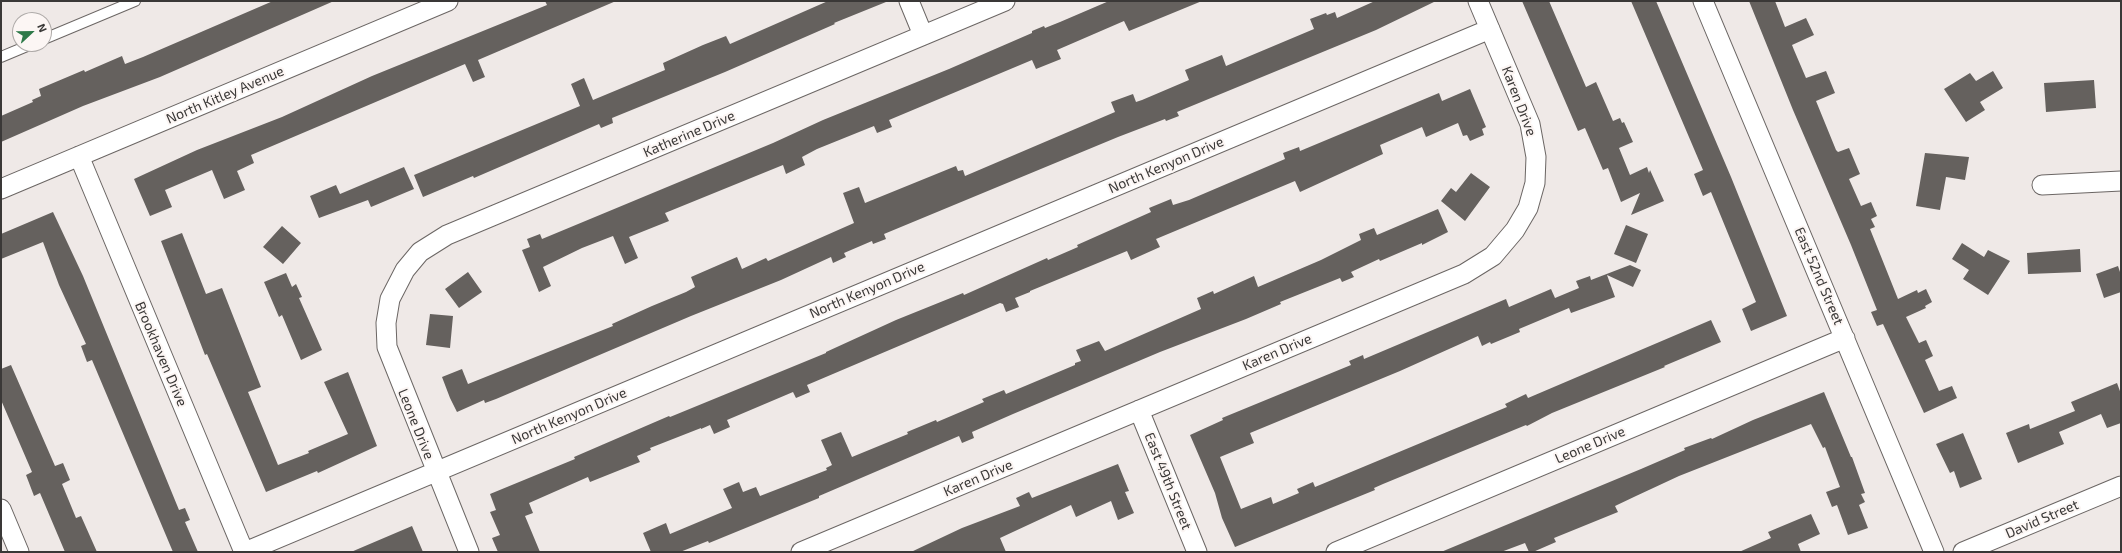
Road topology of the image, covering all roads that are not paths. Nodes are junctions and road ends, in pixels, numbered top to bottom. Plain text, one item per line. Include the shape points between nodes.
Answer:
1 (135, 1) edge
2 (448, 1) edge
3 (909, 1) edge
4 (1005, 1) edge
5 (1478, 1) edge
6 (1703, 1) edge
7 (1490, 29) junction
8 (923, 35) junction
9 (52, 36) edge
10 (13, 52) edge
11 (1, 57) edge
12 (79, 156) junction
13 (2121, 181) edge
14 (2042, 185) dead end
15 (1, 189) edge
16 (394, 292) joint
17 (1845, 338) junction
18 (1139, 410) junction
19 (436, 472) junction
20 (2121, 486) edge
21 (1, 509) edge
22 (19, 552) edge
23 (244, 552) edge
24 (469, 552) edge
25 (801, 552) edge
26 (1198, 552) edge
27 (1336, 552) edge
28 (1934, 552) edge
29 (1963, 552) edge

1 - 9 lane
2 - 12 street, North Kitley Avenue
3 - 8 street
4 - 8 street, Katherine Drive
5 - 7 street, Karen Drive
6 - 17 street, East 52nd Street
7 - 18 street, Karen Drive via 1530,124 1536,153 1535,183 1529,204 1505,244 1493,256 1464,274
7 - 19 street, North Kenyon Drive
8 - 16 street, Katherine Drive via 440,239 415,258 405,270
10 - 11 lane
12 - 15 street, North Kitley Avenue
12 - 23 street, Brookhaven Drive
13 - 14 street
16 - 19 street, Leone Drive via 388,307 386,323 388,355
17 - 27 street, Leone Drive
17 - 28 street, East 52nd Street
18 - 25 street, Karen Drive
18 - 26 street, East 49th Street
19 - 23 street, North Kenyon Drive
19 - 24 street, Leone Drive
20 - 29 street, David Street
21 - 22 street

